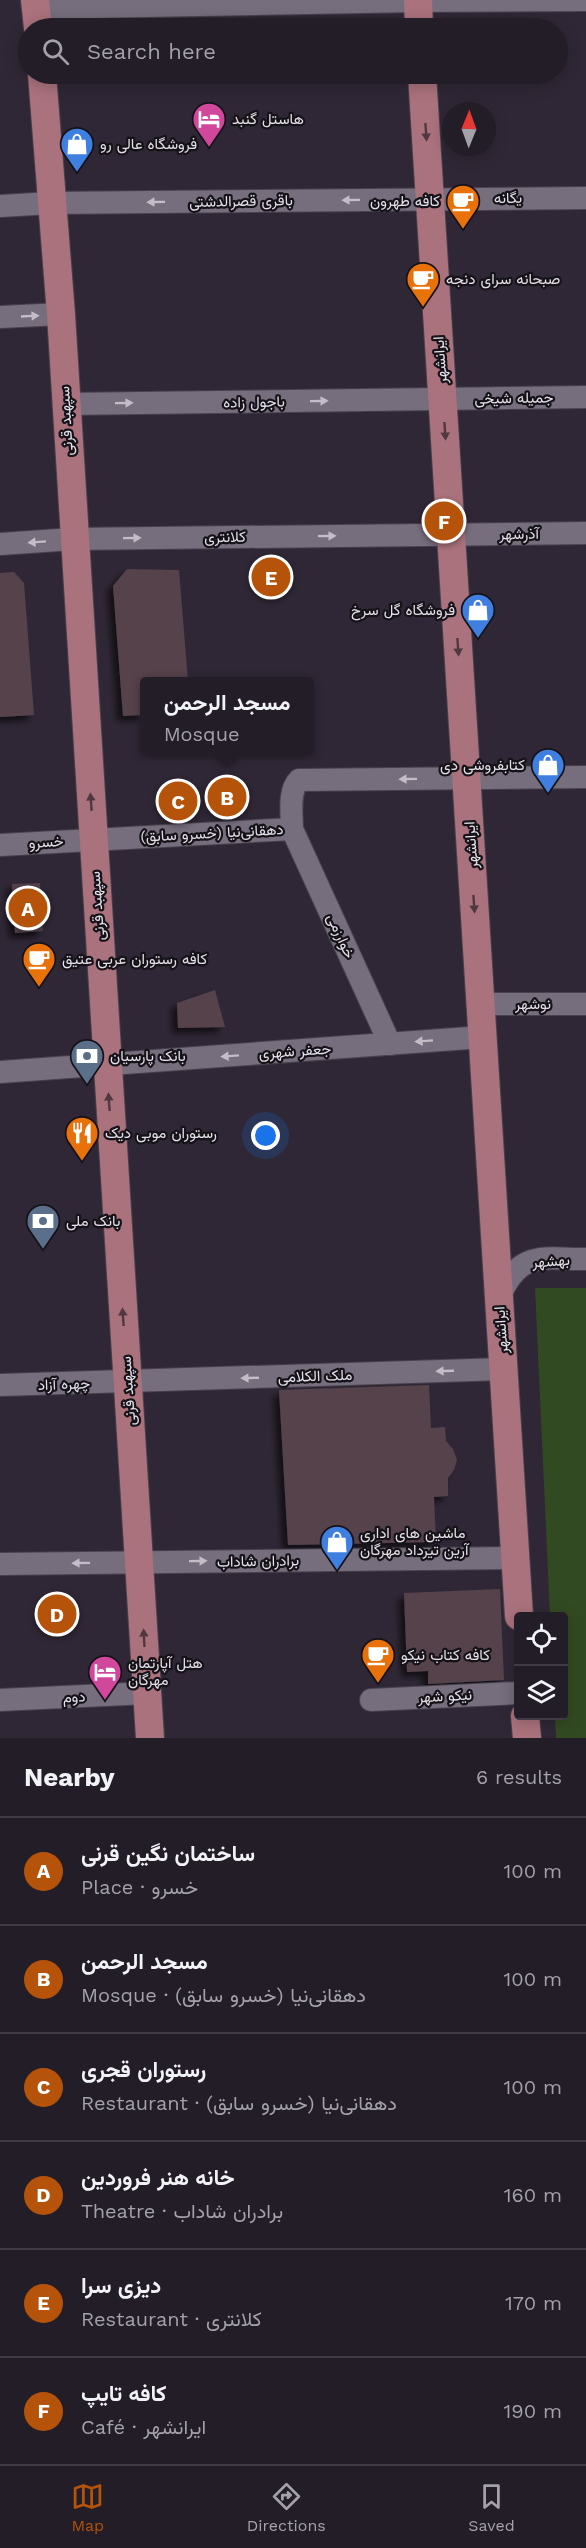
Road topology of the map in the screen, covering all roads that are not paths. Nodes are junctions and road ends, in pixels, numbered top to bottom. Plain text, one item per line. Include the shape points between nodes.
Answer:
1 (418, 0) edge
2 (586, 0) edge
3 (37, 12) edge
4 (419, 18) edge
5 (43, 84) edge
6 (423, 84) edge
7 (586, 198) edge
8 (430, 199) junction
9 (51, 203) junction
10 (0, 206) edge
11 (61, 314) junction
12 (0, 317) edge
13 (586, 397) edge
14 (443, 399) junction
15 (65, 404) junction
16 (586, 533) edge
17 (451, 534) junction
18 (73, 539) junction
19 (0, 544) edge
20 (586, 777) edge
21 (467, 778) junction
22 (292, 829) junction
23 (93, 839) junction
24 (0, 845) edge
25 (481, 1004) junction
26 (586, 1004) edge
27 (483, 1036) junction
28 (390, 1044) junction
29 (107, 1065) junction
30 (0, 1072) edge
31 (586, 1259) edge
32 (499, 1298) junction
33 (504, 1370) junction
34 (128, 1382) junction
35 (0, 1386) edge
36 (516, 1558) junction
37 (140, 1562) junction
38 (0, 1563) edge
39 (519, 1612) edge
40 (147, 1693) junction
41 (514, 1693) edge
42 (0, 1700) edge
43 (371, 1700) dead end
44 (525, 1720) edge
45 (150, 1738) edge
46 (527, 1738) edge

1 - 2 street
1 - 3 street
1 - 4 main road
5 - 9 main road, سپهبد قرنی
6 -> 8 main road, ایرانشهر
7 - 8 street, یگانه
8 -> 9 street, باقری قصرالدشتی
8 - 14 main road, ایرانشهر
9 - 10 street, باقری قصرالدشتی
9 - 11 main road, سپهبد قرنی
12 -> 11 street
11 - 15 main road, سپهبد قرنی
13 - 14 street, جمیله شیخی
15 -> 14 street, باجول زاده
14 -> 17 main road, ایرانشهر
15 - 18 main road, سپهبد قرنی
16 - 17 street, آذرشهر
18 -> 17 street, کلانتری
17 -> 21 main road, ایرانشهر
18 -> 19 street, کلانتری
23 -> 18 main road, سپهبد قرنی
20 - 21 street
21 -> 22 street, دهقانی‌نیا (خسرو سابق) via 299,780 292,794
21 -> 25 main road, ایرانشهر
22 - 23 street, دهقانی‌نیا (خسرو سابق)
22 - 28 street, خوارزمی
23 - 24 street, خسرو
23 - 29 main road, سپهبد قرنی
25 - 26 street, نوشهر
25 - 27 main road, ایرانشهر
27 -> 28 street, جعفر شهری
27 - 32 main road, ایرانشهر
28 -> 29 street, جعفر شهری
29 - 30 street, جعفر شهری
34 -> 29 main road, سپهبد قرنی
31 - 32 street, بهشهر via 525,1262 512,1273
32 - 33 main road, ایرانشهر
33 -> 34 street, ملک الکلامی
33 - 36 main road, ایرانشهر
34 - 35 street, چهره آزاد
34 - 37 main road, سپهبد قرنی
37 -> 36 street, برادران شاداب
36 - 39 main road, ایرانشهر
37 -> 38 street, برادران شاداب
40 -> 37 main road, سپهبد قرنی
40 - 42 street, دوم
40 - 45 main road, سپهبد قرنی
41 - 43 street, نیکو شهر
44 - 46 main road

